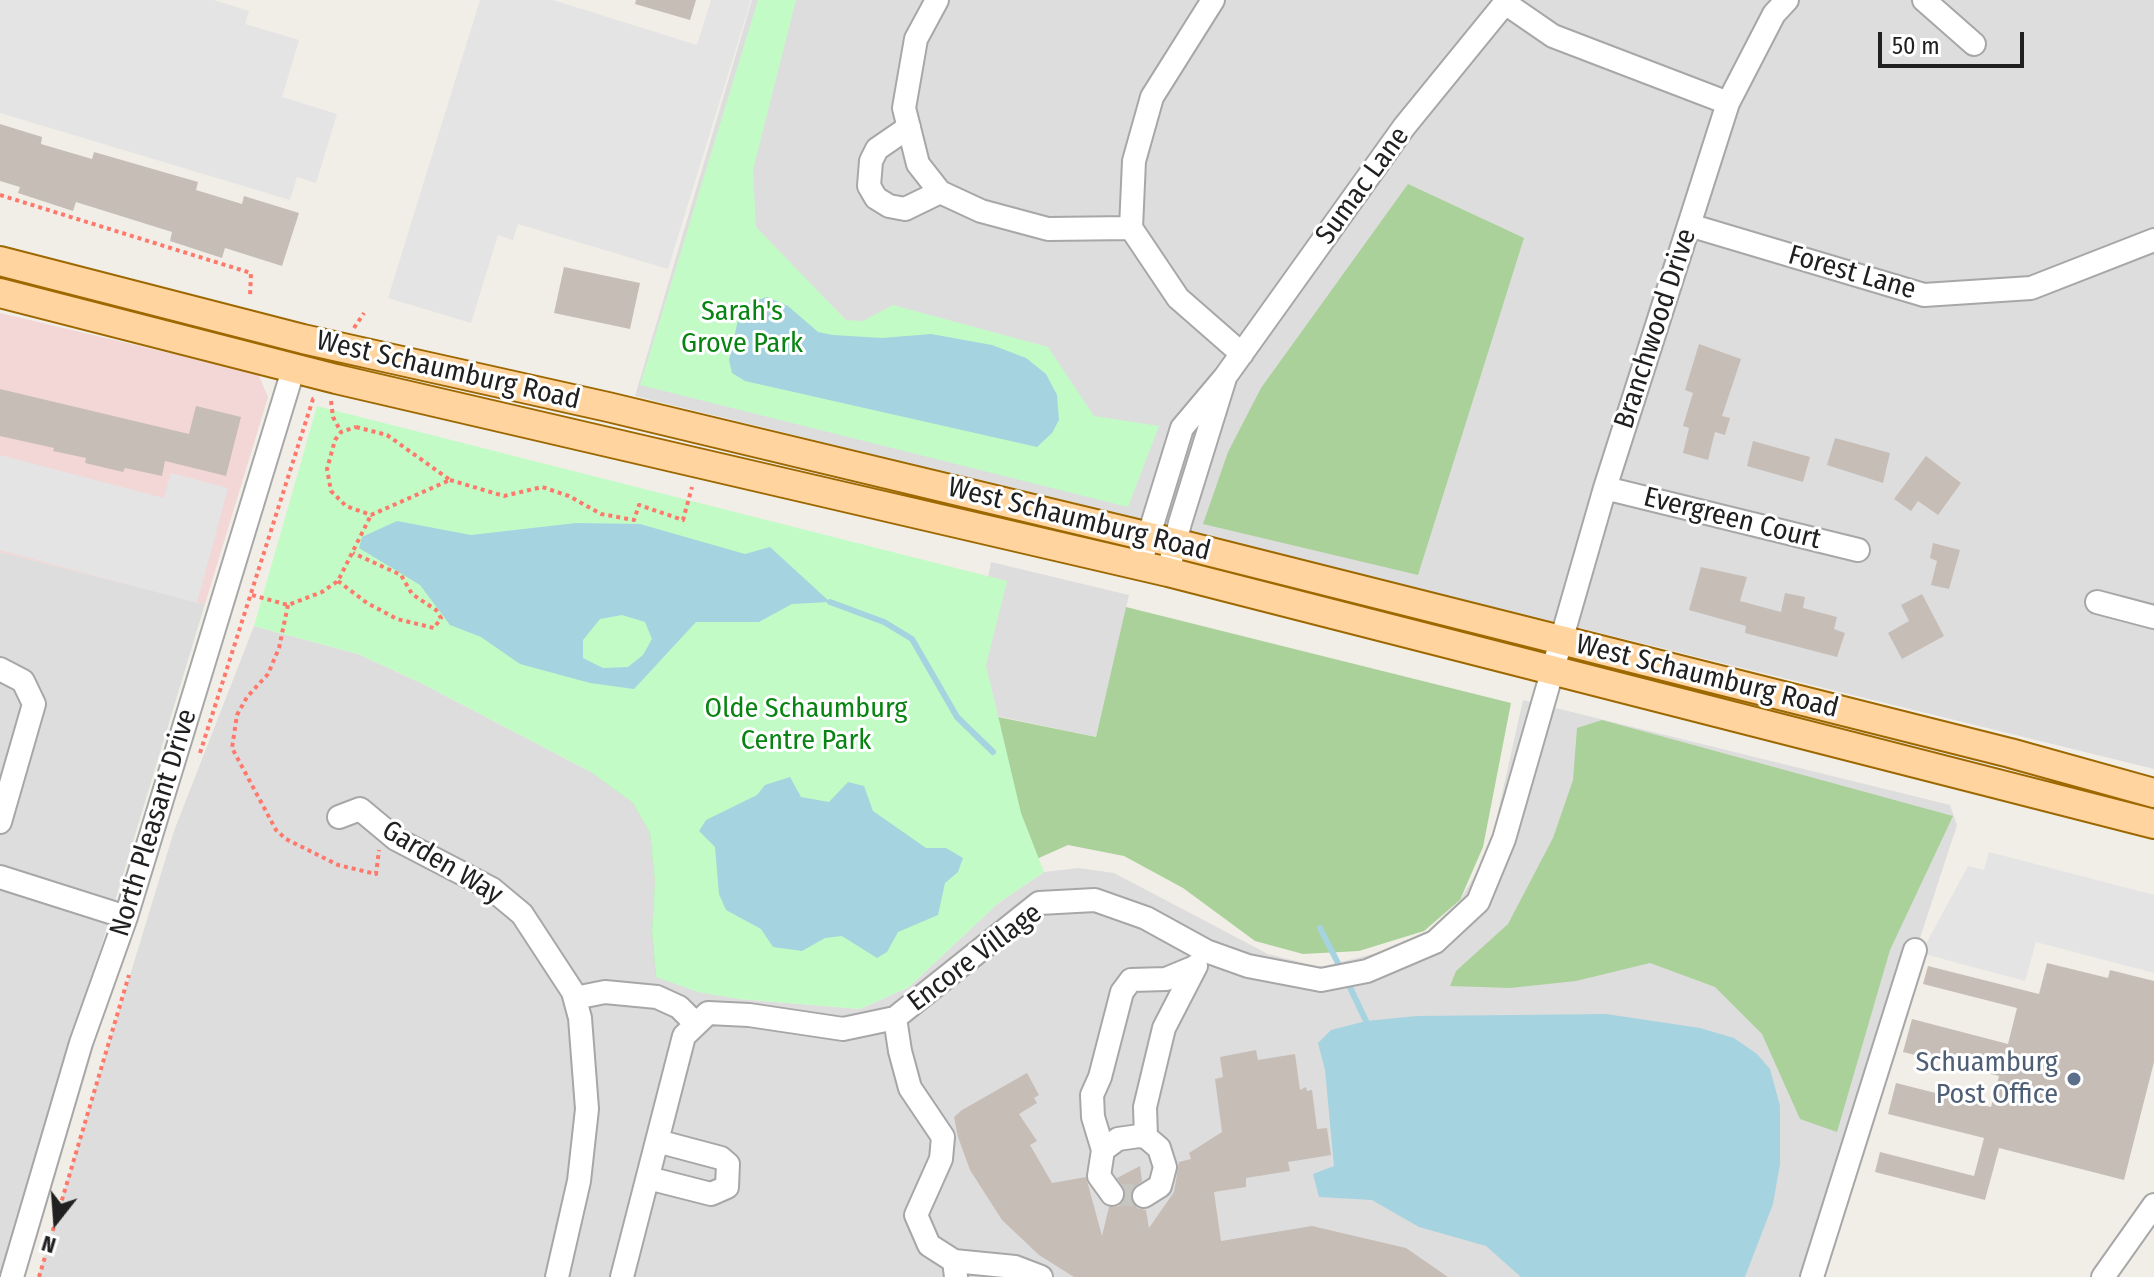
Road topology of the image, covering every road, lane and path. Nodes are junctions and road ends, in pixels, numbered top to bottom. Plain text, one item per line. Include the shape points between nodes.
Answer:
1 (937, 0) edge
2 (1213, 0) edge
3 (1787, 0) edge
4 (1924, 0) edge
5 (1505, 2) edge
6 (1974, 44) dead end
7 (1728, 103) junction
8 (909, 127) junction
9 (940, 192) junction
10 (0, 195) edge
11 (1689, 225) junction
12 (1131, 228) junction
13 (2154, 240) edge
14 (0, 261) edge
15 (0, 293) edge
16 (250, 297) dead end
17 (364, 313) dead end
18 (360, 318) dead end
19 (1242, 354) junction
20 (294, 367) junction
21 (341, 432) junction
22 (450, 480) junction
23 (692, 487) dead end
24 (1605, 488) junction
25 (371, 515) junction
26 (1161, 540) junction
27 (1858, 550) dead end
28 (353, 553) junction
29 (1141, 566) junction
30 (1168, 572) junction
31 (338, 581) junction
32 (252, 595) junction
33 (2097, 602) dead end
34 (288, 605) junction
35 (2154, 617) edge
36 (1561, 640) junction
37 (0, 669) edge
38 (1552, 669) junction
39 (199, 756) dead end
40 (2154, 793) edge
41 (339, 817) dead end
42 (0, 822) edge
43 (2154, 824) edge
44 (381, 830) junction
45 (0, 877) edge
46 (126, 917) junction
47 (1915, 950) dead end
48 (1200, 959) junction
49 (131, 967) dead end
50 (575, 998) junction
51 (895, 1018) junction
52 (696, 1024) junction
53 (1146, 1137) junction
54 (657, 1141) junction
55 (1103, 1150) junction
56 (648, 1178) junction
57 (1112, 1194) dead end
58 (1144, 1196) dead end
59 (2153, 1204) edge
60 (955, 1269) edge
61 (12, 1277) edge
62 (39, 1277) edge
63 (557, 1277) edge
64 (622, 1277) edge
65 (1041, 1277) edge
66 (1812, 1277) edge
67 (2103, 1277) edge

1 - 8 street via 916,39 904,108
2 - 12 street via 1152,97 1134,161
3 - 7 street, Branchwood Drive via 1774,14
4 - 6 street
5 - 7 street via 1553,36
5 - 19 street, Sumac Lane via 1404,127
7 - 11 street, Branchwood Drive
8 - 9 street via 918,164
8 - 9 street via 877,149 869,186 876,198 905,209
9 - 12 street via 981,211 1048,229
10 - 16 path via 251,273
11 - 13 street, Forest Lane via 1924,295 2031,288
11 - 24 street, Branchwood Drive
12 - 19 street via 1178,298
14 - 26 main road, West Schaumburg Road via 303,339
15 - 20 main road, West Schaumburg Road
17 - 18 path
19 - 26 street, Sumac Lane via 1225,377
20 - 29 main road, West Schaumburg Road
20 - 46 street, North Pleasant Drive
21 - 22 path via 356,427 387,435
21 - 25 path via 327,469 331,491 346,506
21 - 32 path via 331,399 313,399
22 - 23 path via 504,496 542,487 601,514 634,520 639,505 683,520
22 - 25 path
24 - 27 street, Evergreen Court
24 - 36 street, Branchwood Drive
25 - 28 path
26 - 29 street, Sumac Lane
26 - 30 street, Sumac Lane
26 - 36 main road, West Schaumburg Road
28 - 31 path
28 - 31 path via 401,575 412,594 441,618 434,628 397,619
29 - 30 main road, West Schaumburg Road
30 - 38 main road, West Schaumburg Road
31 - 34 path
32 - 34 path
32 - 39 path
33 - 35 street
34 - 44 path via 268,674 237,715 232,748 276,830 286,839 338,865 376,874
36 - 38 street, Branchwood Drive
36 - 40 main road, West Schaumburg Road
37 - 42 street via 23,681 34,704
38 - 43 main road, West Schaumburg Road
38 - 48 street, Encore Village via 1504,839 1478,902 1435,942 1367,971 1321,980
41 - 44 street, Garden Way via 360,809
44 - 50 street, Garden Way via 492,889 522,914 563,971
45 - 46 street
46 - 61 street, North Pleasant Drive via 81,1043
47 - 66 street
48 - 51 street, Encore Village via 1146,918 1095,900 1039,903
48 - 53 street via 1164,1028 1145,1107
48 - 55 street via 1166,979 1131,980 1122,992 1092,1095
49 - 62 path
50 - 52 street via 605,992 657,997 679,1007
50 - 63 street, Garden Way via 587,1109 579,1181
51 - 52 street, Encore Village via 843,1029 708,1013
51 - 60 street via 910,1088 943,1137 941,1159 916,1215 929,1245
52 - 54 street via 684,1036
53 - 55 street via 1118,1139
53 - 58 street via 1159,1148 1165,1167 1160,1186
54 - 56 street
54 - 56 street via 721,1158 728,1164 727,1187 711,1194
55 - 57 street via 1099,1176
56 - 64 street
59 - 67 street
60 - 65 street via 1015,1267

